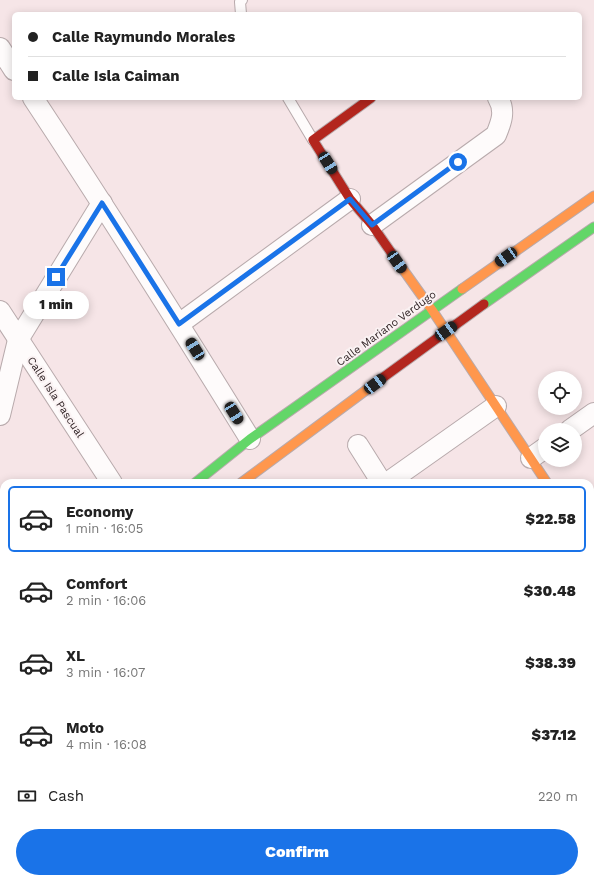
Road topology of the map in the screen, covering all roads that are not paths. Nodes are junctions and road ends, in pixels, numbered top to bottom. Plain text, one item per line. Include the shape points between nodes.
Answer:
1 (242, 0) edge
2 (240, 12) edge
3 (0, 48) edge
4 (12, 67) edge
5 (34, 100) edge
6 (289, 100) edge
7 (368, 100) edge
8 (499, 100) edge
9 (313, 140) junction
10 (594, 196) edge
11 (350, 199) junction
12 (102, 203) junction
13 (372, 225) junction
14 (594, 227) edge
15 (432, 310) junction
16 (0, 311) edge
17 (179, 324) junction
18 (446, 331) junction
19 (18, 340) junction
20 (496, 406) junction
21 (594, 413) edge
22 (0, 415) edge
23 (580, 423) edge
24 (250, 439) junction
25 (358, 445) dead end
26 (538, 453) edge
27 (542, 467) edge
28 (109, 479) edge
29 (201, 479) edge
30 (246, 479) edge
31 (379, 479) edge
32 (393, 479) edge
33 (546, 479) edge

1 - 2 lane
3 - 4 street
5 - 12 street
6 - 9 lane
7 - 9 street
8 - 13 street via 502,119 496,136
9 - 11 street
10 - 15 street, Calle Mariano Verdugo
11 - 13 street
11 - 17 street
12 - 17 street
12 - 19 street
13 - 15 street
14 - 18 street
15 - 18 street
15 - 24 street, Calle Mariano Verdugo
16 - 19 street, Calle Isla Pascual
17 - 24 street
18 - 20 street
18 - 30 street
19 - 22 street
19 - 28 street, Calle Isla Pascual
20 - 26 street
20 - 32 street
21 - 23 street
24 - 29 street, Calle Mariano Verdugo
25 - 31 street
27 - 33 street

